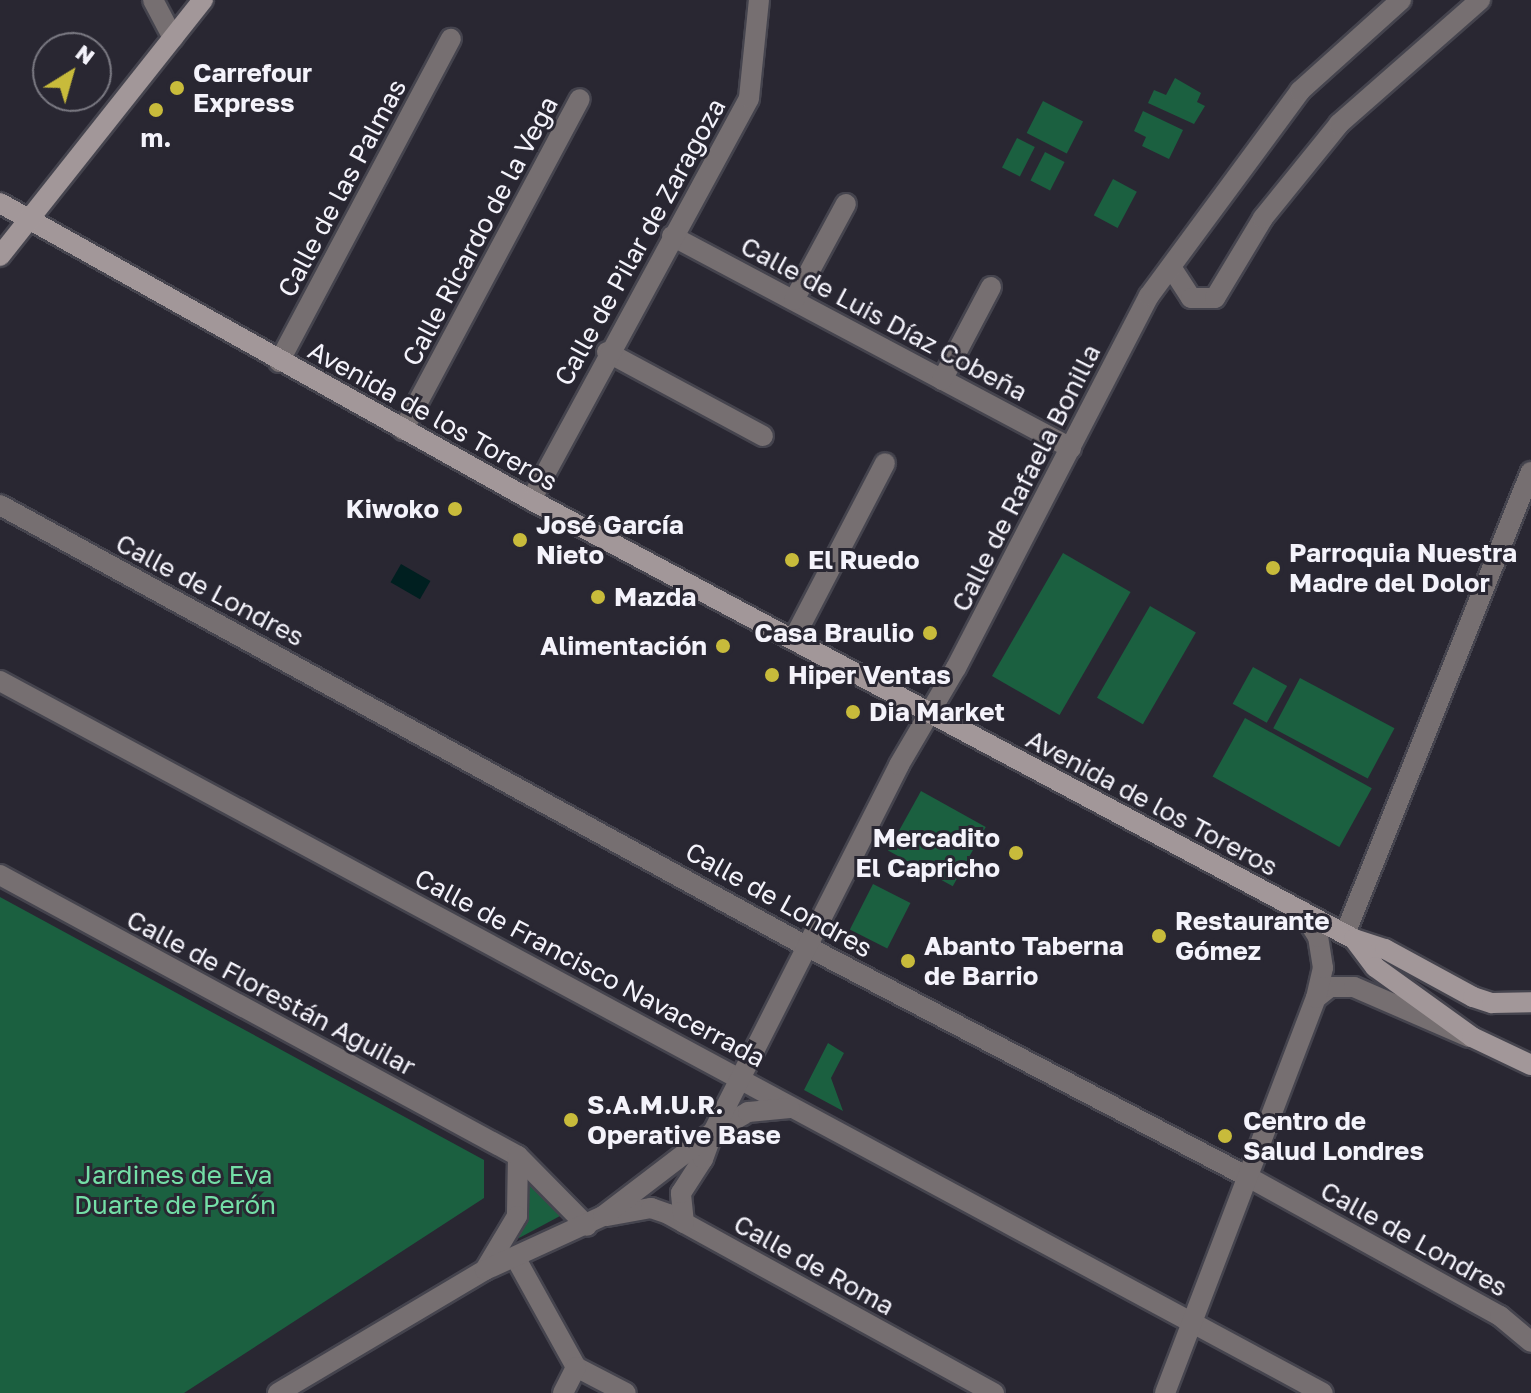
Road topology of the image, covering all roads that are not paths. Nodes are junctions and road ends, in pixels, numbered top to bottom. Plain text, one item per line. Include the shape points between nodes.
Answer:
1 (153, 0) edge
2 (203, 0) edge
3 (759, 0) edge
4 (1401, 0) edge
5 (1480, 0) edge
6 (173, 38) junction
7 (451, 39) dead end
8 (580, 99) dead end
9 (0, 203) edge
10 (846, 204) dead end
11 (29, 219) junction
12 (672, 236) junction
13 (0, 256) edge
14 (1171, 267) junction
15 (991, 287) dead end
16 (794, 300) junction
17 (607, 352) junction
18 (279, 362) junction
19 (942, 380) junction
20 (403, 430) junction
21 (763, 436) dead end
22 (1071, 448) junction
23 (885, 463) dead end
24 (1531, 472) edge
25 (531, 500) junction
26 (0, 505) edge
27 (794, 638) junction
28 (0, 681) edge
29 (929, 714) junction
30 (0, 875) edge
31 (1302, 911) junction
32 (1350, 936) junction
33 (806, 946) junction
34 (1316, 998) junction
35 (1531, 1002) edge
36 (1472, 1037) junction
37 (1531, 1065) edge
38 (737, 1077) junction
39 (794, 1108) junction
40 (713, 1132) junction
41 (518, 1156) junction
42 (1250, 1178) junction
43 (595, 1221) junction
44 (684, 1223) junction
45 (515, 1257) junction
46 (485, 1270) junction
47 (1194, 1323) junction
48 (1531, 1342) edge
49 (576, 1367) junction
50 (278, 1393) edge
51 (563, 1393) edge
52 (626, 1393) edge
53 (994, 1393) edge
54 (1165, 1393) edge
55 (1323, 1393) edge

1 - 6 street
2 - 6 street
3 - 12 street, Calle de Pilar de Zaragoza via 749,98
4 - 14 street, Calle de Rafaela Bonilla via 1300,91 1219,194
5 - 14 street via 1339,124 1263,218 1215,298 1191,298
6 - 11 street
7 - 18 street, Calle de las Palmas
8 - 20 street, Calle Ricardo de la Vega
9 - 11 street, Avenida de los Toreros
10 - 16 street
11 - 13 street
11 - 18 street, Avenida de los Toreros
12 - 16 street, Calle de Luis Díaz Cobeña
12 - 17 street, Calle de Pilar de Zaragoza
14 - 22 street, Calle de Rafaela Bonilla via 1149,296
15 - 19 street
16 - 19 street, Calle de Luis Díaz Cobeña
17 - 21 street
17 - 25 street, Calle de Pilar de Zaragoza
18 - 20 street, Avenida de los Toreros
19 - 22 street, Calle de Luis Díaz Cobeña
20 - 25 street, Avenida de los Toreros
22 - 29 street, Calle de Rafaela Bonilla
23 - 27 street
24 - 32 street
25 - 27 street, Avenida de los Toreros
26 - 33 street, Calle de Londres
27 - 29 street, Avenida de los Toreros
28 - 38 street, Calle de Francisco Navacerrada
29 - 31 street, Avenida de los Toreros
29 - 33 street, Calle de Rafaela Bonilla
30 - 41 street, Calle de Florestán Aguilar
31 - 32 street, Avenida de los Toreros
31 - 34 street via 1321,952
32 - 35 street, Avenida de los Toreros via 1473,997 1492,1003
32 - 36 street, Avenida de los Toreros via 1375,967
33 - 38 street, Calle de Rafaela Bonilla
33 - 42 street, Calle de Londres
34 - 36 street via 1330,987 1354,987
34 - 42 street
36 - 37 street, Avenida de los Toreros
38 - 39 street, Calle de Francisco Navacerrada
38 - 40 street, Calle de Rafaela Bonilla
39 - 40 street via 748,1112
39 - 47 street, Calle de Francisco Navacerrada
40 - 43 street
40 - 44 street, Calle de Rafaela Bonilla via 681,1193
41 - 43 street, Calle de Florestán Aguilar
41 - 46 street via 517,1216
42 - 47 street
42 - 48 street, Calle de Londres via 1500,1316
43 - 44 street, Calle de Roma via 651,1208
43 - 45 street
44 - 53 street, Calle de Roma
45 - 46 street
45 - 49 street
46 - 50 street
47 - 54 street
47 - 55 street, Calle de Francisco Navacerrada
49 - 51 street
49 - 52 street

